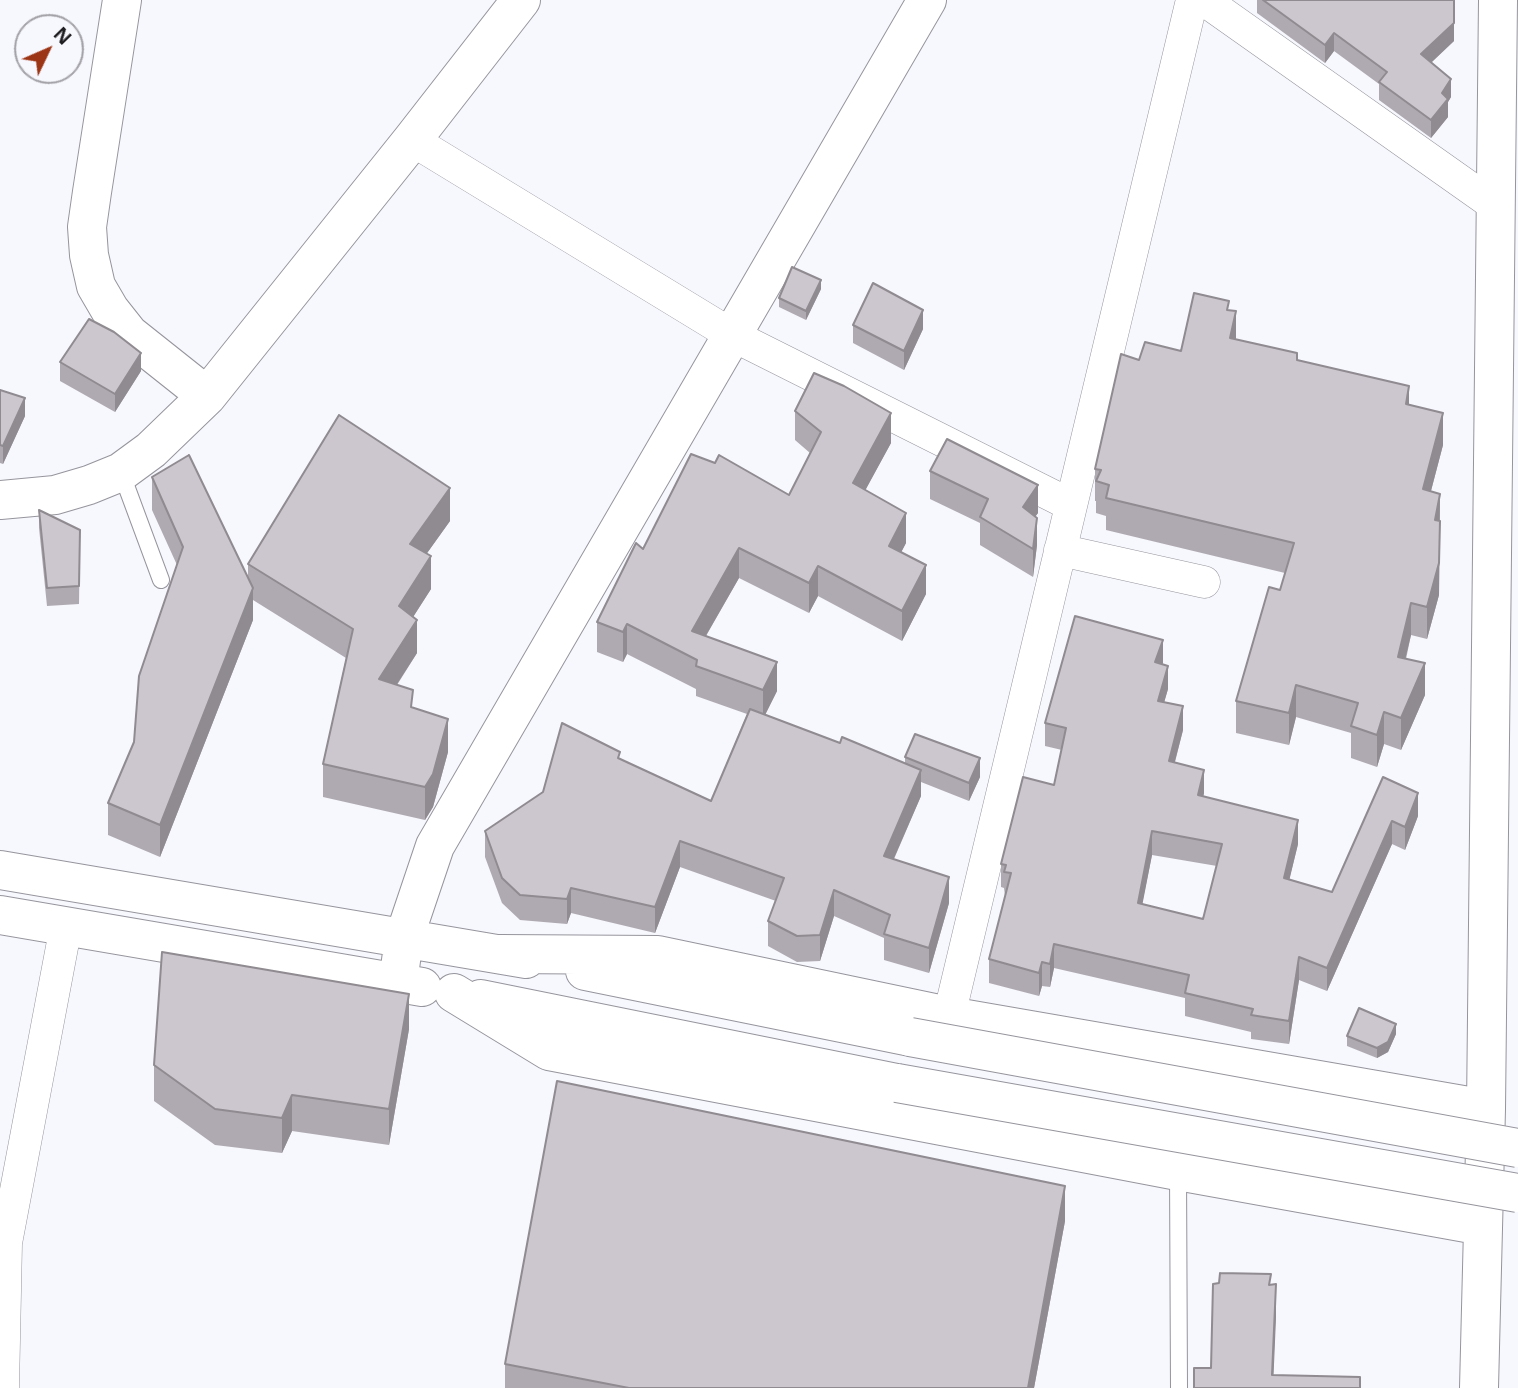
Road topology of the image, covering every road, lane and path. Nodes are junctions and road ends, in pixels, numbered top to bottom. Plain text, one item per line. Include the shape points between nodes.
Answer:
1 (121, 0) edge
2 (521, 0) edge
3 (927, 0) edge
4 (1192, 0) edge
5 (1204, 0) edge
6 (1498, 0) edge
7 (412, 140) junction
8 (1497, 207) junction
9 (732, 335) junction
10 (207, 396) junction
11 (121, 472) junction
12 (0, 500) edge
13 (1071, 505) junction
14 (1060, 550) junction
15 (161, 580) dead end
16 (1204, 582) dead end
17 (0, 870) edge
18 (0, 915) edge
19 (66, 926) junction
20 (404, 938) junction
21 (500, 954) junction
22 (398, 983) junction
23 (454, 993) junction
24 (949, 1016) junction
25 (1415, 1097) junction
26 (1486, 1109) junction
27 (1518, 1148) edge
28 (1178, 1171) junction
29 (1518, 1193) edge
30 (1409, 1213) junction
31 (1483, 1226) junction
32 (3, 1388) edge
33 (1179, 1388) edge
34 (1479, 1388) edge

1 - 10 street via 89,216 89,255 96,286 129,334
2 - 7 street
3 - 9 street
4 - 13 street
5 - 8 street
6 - 8 street
7 - 9 street
7 - 10 street
8 - 26 street
9 - 13 street
9 - 20 street via 435,846
10 - 11 street
11 - 12 street via 55,495
11 - 15 lane
13 - 14 street
14 - 16 street
14 - 24 street
17 - 20 street
18 - 19 street
19 - 22 street
19 - 32 street via 6,1243
20 - 21 street
20 - 22 street
21 - 24 street via 658,955
21 - 27 street, bridge via 910,1037
22 - 23 street
23 - 28 street via 549,1051
23 - 29 street, bridge via 897,1083
24 - 25 street
25 - 26 street
25 - 30 street
26 - 31 street
28 - 30 street
28 - 33 lane
30 - 31 street
31 - 34 street

